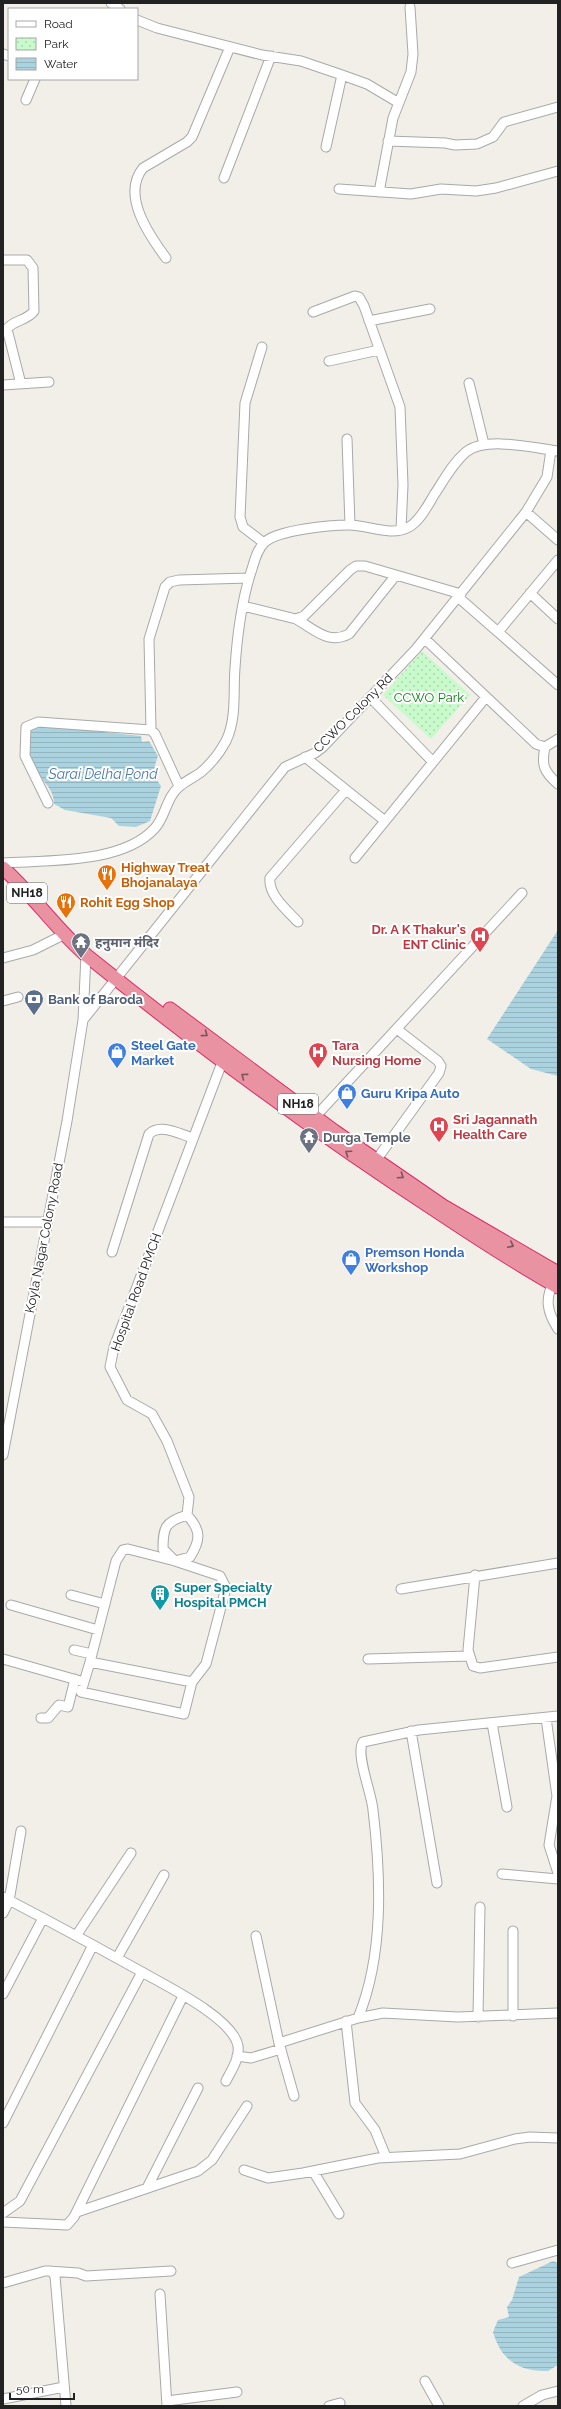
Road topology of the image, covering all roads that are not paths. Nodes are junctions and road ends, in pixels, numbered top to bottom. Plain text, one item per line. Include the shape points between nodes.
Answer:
1 (410, 6) dead end
2 (138, 20) edge
3 (230, 47) junction
4 (271, 56) junction
5 (342, 74) junction
6 (35, 80) edge
7 (26, 100) dead end
8 (399, 103) junction
9 (558, 106) edge
10 (388, 141) junction
11 (326, 147) dead end
12 (558, 171) edge
13 (224, 178) dead end
14 (339, 189) dead end
15 (379, 192) junction
16 (166, 258) dead end
17 (3, 260) edge
18 (430, 309) dead end
19 (312, 312) dead end
20 (369, 321) junction
21 (262, 347) dead end
22 (379, 350) junction
23 (329, 360) dead end
24 (49, 382) dead end
25 (469, 383) dead end
26 (21, 384) junction
27 (3, 385) edge
28 (347, 439) dead end
29 (484, 444) junction
30 (555, 450) edge
31 (554, 464) edge
32 (526, 512) junction
33 (350, 525) junction
34 (402, 530) junction
35 (558, 540) edge
36 (264, 543) junction
37 (558, 560) edge
38 (396, 575) junction
39 (249, 578) junction
40 (530, 594) junction
41 (460, 596) junction
42 (243, 606) junction
43 (296, 619) junction
44 (558, 619) edge
45 (498, 632) junction
46 (425, 639) junction
47 (558, 685) edge
48 (370, 697) junction
49 (486, 697) junction
50 (151, 730) junction
51 (558, 739) edge
52 (545, 747) junction
53 (305, 757) junction
54 (434, 762) junction
55 (558, 784) edge
56 (180, 786) junction
57 (346, 790) junction
58 (48, 804) dead end
59 (385, 821) junction
60 (355, 858) dead end
61 (3, 863) edge
62 (3, 868) edge
63 (522, 893) dead end
64 (51, 917) junction
65 (298, 922) dead end
66 (63, 936) junction
67 (86, 956) junction
68 (3, 958) edge
69 (118, 976) junction
70 (18, 997) dead end
71 (3, 1001) edge
72 (83, 1020) junction
73 (398, 1030) junction
74 (223, 1060) junction
75 (315, 1117) junction
76 (331, 1135) junction
77 (193, 1138) junction
78 (377, 1159) junction
79 (3, 1222) edge
80 (46, 1222) junction
81 (112, 1252) dead end
82 (557, 1280) edge
83 (558, 1329) edge
84 (7, 1411) edge
85 (3, 1455) edge
86 (187, 1515) junction
87 (175, 1561) junction
88 (558, 1563) edge
89 (475, 1575) junction
90 (401, 1589) dead end
91 (71, 1594) dead end
92 (105, 1604) junction
93 (11, 1605) dead end
94 (98, 1630) junction
95 (74, 1650) dead end
96 (469, 1656) junction
97 (558, 1657) edge
98 (91, 1658) junction
99 (3, 1659) edge
100 (368, 1659) dead end
101 (80, 1680) junction
102 (192, 1682) junction
103 (558, 1716) edge
104 (41, 1718) dead end
105 (546, 1718) junction
106 (492, 1723) junction
107 (411, 1731) junction
108 (507, 1807) dead end
109 (556, 1827) edge
110 (21, 1831) dead end
111 (131, 1853) dead end
112 (558, 1873) edge
113 (502, 1874) dead end
114 (164, 1875) dead end
115 (558, 1878) edge
116 (438, 1882) dead end
117 (6, 1899) edge
118 (480, 1907) dead end
119 (3, 1913) edge
120 (43, 1918) junction
121 (513, 1932) dead end
122 (76, 1936) junction
123 (256, 1936) dead end
124 (93, 1945) junction
125 (117, 1958) junction
126 (142, 1972) junction
127 (3, 1994) edge
128 (183, 1996) junction
129 (558, 2013) edge
130 (513, 2016) junction
131 (478, 2017) junction
132 (358, 2018) junction
133 (346, 2022) junction
134 (280, 2046) junction
135 (237, 2056) junction
136 (226, 2081) dead end
137 (198, 2088) dead end
138 (294, 2096) dead end
139 (247, 2106) dead end
140 (3, 2123) edge
141 (558, 2138) edge
142 (386, 2157) junction
143 (244, 2170) dead end
144 (313, 2171) junction
145 (147, 2188) junction
146 (20, 2201) junction
147 (76, 2212) junction
148 (3, 2213) edge
149 (339, 2214) dead end
150 (3, 2222) edge
151 (17, 2222) junction
152 (558, 2250) edge
153 (512, 2263) dead end
154 (45, 2270) junction
155 (171, 2271) dead end
156 (3, 2283) edge
157 (160, 2294) dead end
158 (425, 2380) dead end
159 (64, 2387) junction
160 (558, 2391) edge
161 (237, 2392) dead end
162 (3, 2400) edge
163 (167, 2403) edge
164 (340, 2403) dead end
165 (66, 2406) edge
166 (329, 2406) edge
167 (438, 2406) edge
168 (522, 2406) edge

1 - 8 street via 413,63
2 - 3 street via 157,28
3 - 4 street
3 - 16 street via 192,137 143,168 137,181 136,197 140,215 152,240
4 - 5 street via 301,61
4 - 13 street
5 - 8 street via 368,84
5 - 11 street
6 - 7 street
8 - 10 street
9 - 10 street via 504,122 493,137 477,144
10 - 15 street
12 - 15 street via 487,190 436,190 411,194
14 - 15 street
17 - 26 street via 27,260 33,268 34,311 7,329
18 - 20 street
19 - 20 street via 355,296 361,300
20 - 22 street
21 - 36 street via 245,403 240,517 243,527
22 - 23 street
22 - 34 street via 401,415
24 - 26 street
25 - 29 street
26 - 27 street
28 - 33 street
29 - 30 street
29 - 34 street via 467,451 454,464 416,522
30 - 31 street, CCWO Colony Rd
31 - 32 street, CCWO Colony Rd
32 - 35 street
32 - 41 street, CCWO Colony Rd
33 - 34 street
33 - 36 street via 280,534
36 - 39 street via 256,555
37 - 40 street
38 - 41 street
38 - 43 street via 356,566 311,611
38 - 43 street via 349,634 340,639 331,639
39 - 42 street
39 - 50 street via 179,580 164,587 149,639
40 - 44 street
40 - 45 street
41 - 45 street
41 - 46 street, CCWO Colony Rd
42 - 43 street
42 - 56 street via 238,634 231,727 225,742 211,762 202,772
45 - 47 street
46 - 48 street, CCWO Colony Rd
46 - 49 street
48 - 53 street, CCWO Colony Rd via 323,747
48 - 54 street
49 - 52 street via 536,744
49 - 54 street
50 - 56 street
50 - 58 street via 38,722 26,727 25,756
51 - 52 street
52 - 55 street via 542,761 544,769
53 - 57 street
53 - 69 street, CCWO Colony Rd via 285,767
54 - 59 street
56 - 61 street via 169,798 156,827 134,844 102,855
57 - 59 street
57 - 65 street via 270,878 269,886 273,893
59 - 60 street
62 - 64 highway, NH18
63 - 73 street
64 - 66 highway, NH18
64 - 69 highway, NH18 via 70,930
66 - 67 highway, NH18
66 - 68 street via 33,950
67 - 69 highway, NH18
67 - 72 street, Koyla Nagar Colony Road
69 - 72 street, Koyla Nagar Colony Road
69 - 74 highway, NH18
69 -> 75 highway, NH18
70 - 71 street
72 - 80 street, Koyla Nagar Colony Road via 67,1121
73 - 75 street
73 - 78 street via 441,1066 439,1073
76 -> 74 highway, NH18
74 - 77 street, Hospital Road PMCH
75 - 76 highway, NH18
76 - 78 highway, NH18
82 -> 76 highway, NH18 via 401,1188
77 - 81 street via 162,1128 154,1129 149,1134
77 - 86 street, Hospital Road PMCH via 114,1347 110,1367 127,1400 152,1414 168,1441 189,1497
78 -> 82 highway, NH18 via 443,1206
79 - 80 street
80 - 84 street, Koyla Nagar Colony Road
82 - 83 street via 547,1297 548,1308
84 - 85 street, Koyla Nagar Colony Road
86 - 87 street via 198,1530 197,1546 190,1557
86 - 87 street via 172,1520 163,1531 163,1550
87 - 92 street via 128,1549 123,1550 116,1561
87 - 102 street via 220,1576 226,1588 206,1664
88 - 89 street
89 - 90 street
89 - 96 street
91 - 92 street
92 - 94 street
93 - 94 street
94 - 98 street
95 - 98 street
96 - 97 street via 473,1666 480,1668
96 - 100 street
98 - 101 street
98 - 102 street
99 - 101 street
101 - 102 street via 81,1692 184,1714
101 - 104 street via 68,1707 59,1705 48,1718
103 - 105 street
105 - 106 street
105 - 109 street via 557,1796
106 - 107 street
106 - 108 street
107 - 116 street
107 - 132 street via 363,1742 360,1746 373,1804 380,1886 369,1988
109 - 112 street via 549,1845
110 - 117 street
111 - 122 street
113 - 115 street
114 - 125 street
117 - 119 street
117 - 120 street
118 - 131 street
120 - 122 street
120 - 127 street
121 - 130 street
122 - 124 street
123 - 134 street
124 - 125 street
124 - 140 street
125 - 126 street
126 - 128 street
126 - 146 street
128 - 135 street via 234,2033 238,2047
128 - 147 street
129 - 130 street
130 - 131 street
131 - 132 street via 383,2013
132 - 133 street
133 - 134 street
133 - 142 street via 355,2103 375,2130
134 - 135 street via 250,2058
134 - 138 street
135 - 136 street
137 - 145 street
139 - 145 street via 206,2167
141 - 142 street via 515,2139 460,2154
142 - 144 street
143 - 144 street via 268,2178
144 - 149 street
145 - 147 street
146 - 148 street
146 - 151 street
147 - 151 street via 67,2225
150 - 151 street
152 - 153 street
154 - 155 street via 86,2276
154 - 156 street
154 - 159 street via 55,2276 57,2286
157 - 163 street
158 - 167 street
159 - 162 street
159 - 165 street
160 - 168 street via 542,2395
161 - 163 street
164 - 166 street

